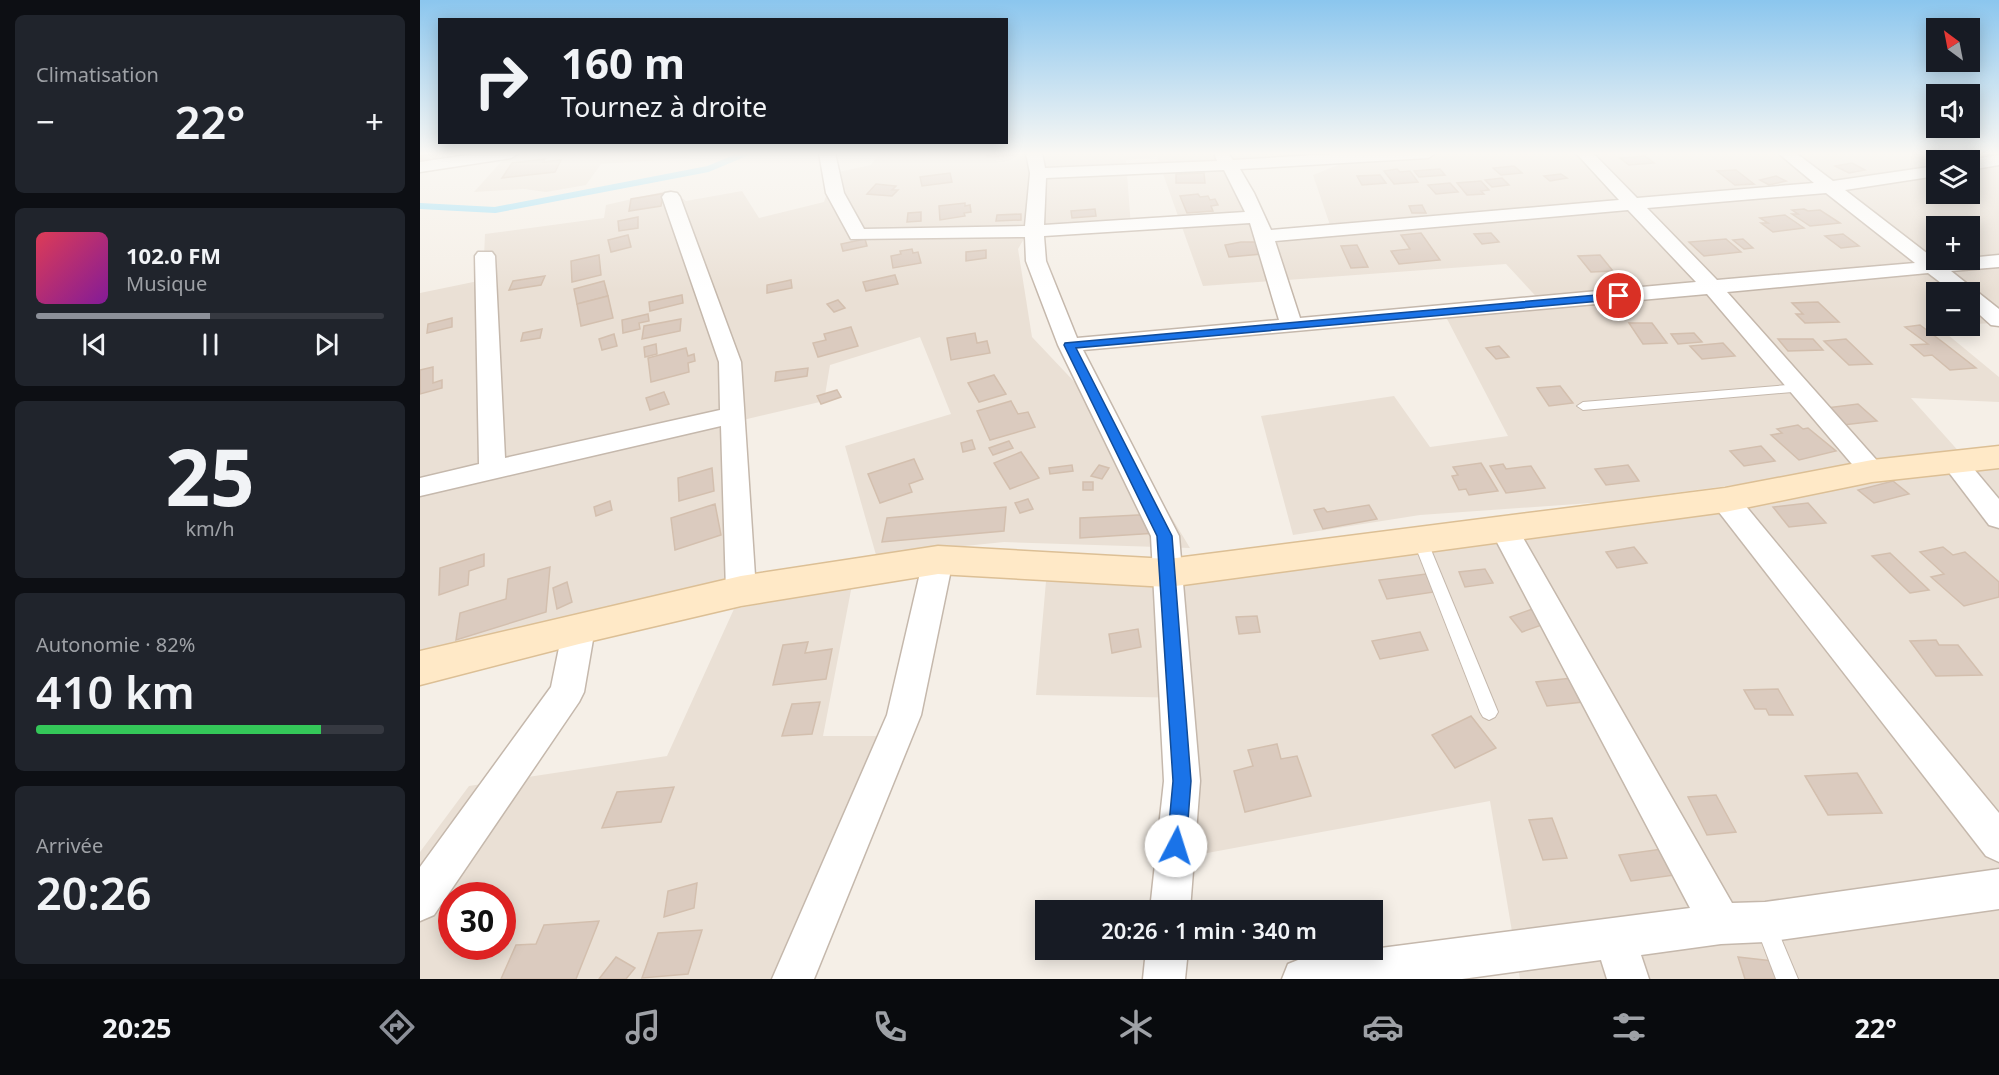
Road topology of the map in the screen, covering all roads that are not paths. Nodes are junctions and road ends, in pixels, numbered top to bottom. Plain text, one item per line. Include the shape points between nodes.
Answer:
1 (672, 199) edge
2 (838, 199) edge
3 (1035, 199) edge
4 (1246, 199) edge
5 (1627, 199) edge
6 (1709, 199) edge
7 (1844, 199) edge
8 (1634, 206) junction
9 (1256, 217) junction
10 (1034, 231) junction
11 (1265, 236) junction
12 (485, 256) dead end
13 (1926, 261) edge
14 (1999, 261) edge
15 (1980, 262) edge
16 (1926, 267) edge
17 (1937, 270) edge
18 (1952, 282) edge
19 (1713, 288) junction
20 (1980, 304) edge
21 (1999, 320) edge
22 (1291, 325) junction
23 (1069, 345) junction
24 (1800, 388) junction
25 (1583, 406) dead end
26 (733, 415) junction
27 (1999, 457) edge
28 (1954, 462) junction
29 (492, 471) junction
30 (1872, 471) junction
31 (420, 487) edge
32 (1725, 500) junction
33 (1999, 518) edge
34 (1504, 530) junction
35 (1420, 540) junction
36 (938, 560) junction
37 (1168, 573) junction
38 (741, 591) junction
39 (579, 628) junction
40 (420, 668) edge
41 (1489, 712) dead end
42 (1999, 843) edge
43 (1999, 889) edge
44 (1171, 900) edge
45 (420, 901) edge
46 (1765, 922) junction
47 (1721, 924) junction
48 (1614, 938) junction
49 (1166, 960) edge
50 (794, 979) edge
51 (1164, 979) edge
52 (1303, 979) edge
53 (1628, 979) edge
54 (1787, 979) edge

1 - 26 street via 730,362
2 - 10 street via 858,235
3 - 10 street
4 - 9 street
5 - 8 street
6 - 8 street
7 - 13 street
8 - 11 street
8 - 19 street
9 - 10 street
9 - 11 street
10 - 23 street via 1036,261
11 - 22 street
12 - 29 street
14 - 15 street
16 - 19 street
17 - 18 street
19 - 22 street
19 - 24 street
20 - 21 street
22 - 23 street
23 - 37 street via 1165,536
24 - 25 lane
24 - 30 street
26 - 29 street
26 - 38 street
27 - 28 street
28 - 30 street
28 - 33 street
29 - 31 street
30 - 32 street
32 - 34 street
32 - 42 street
34 - 35 street
34 - 47 street
35 - 37 street
35 - 41 lane
36 - 37 street
36 - 38 street
36 - 50 street via 904,715
37 - 44 street via 1182,781
38 - 39 street
39 - 40 street
39 - 45 street via 567,692
43 - 46 street
46 - 47 street
46 - 54 lane
47 - 48 street
48 - 52 street
48 - 53 street
49 - 51 street

